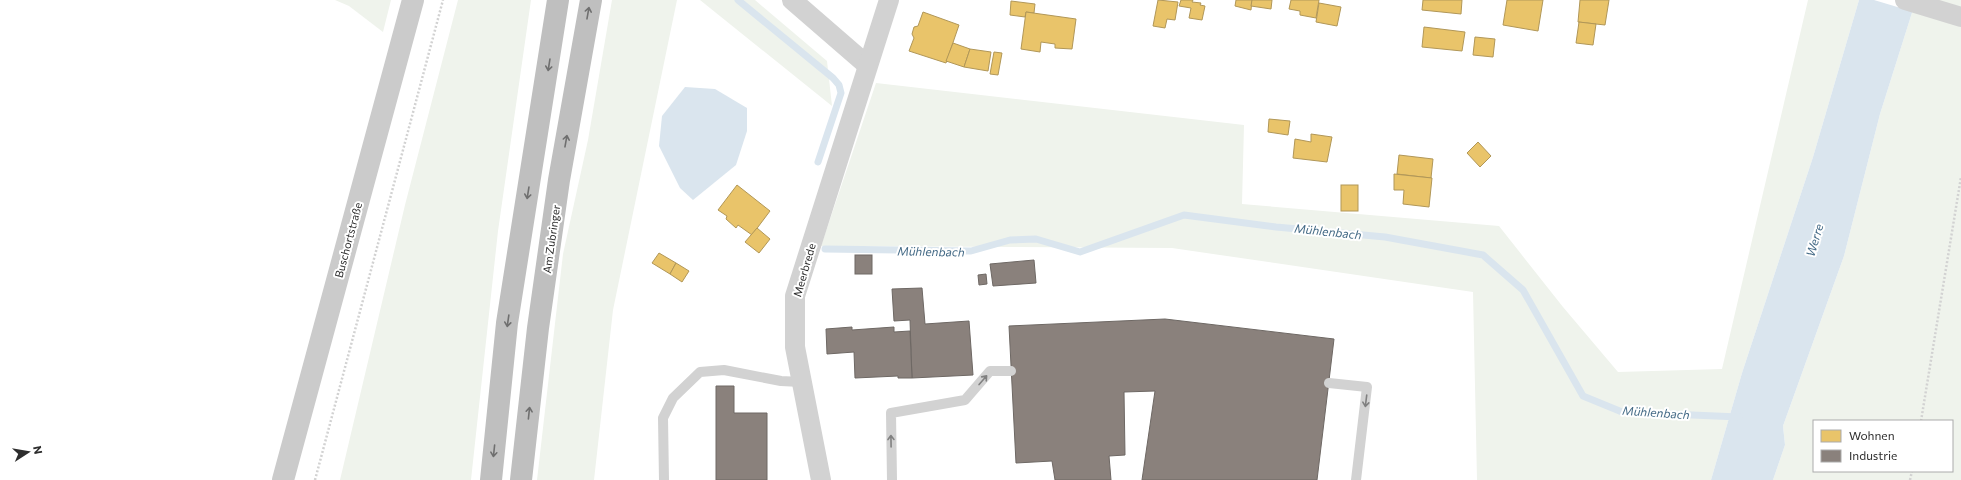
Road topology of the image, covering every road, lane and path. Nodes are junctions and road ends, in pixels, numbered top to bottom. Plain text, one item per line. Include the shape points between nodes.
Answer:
1 (413, 0) edge
2 (443, 0) edge
3 (558, 0) edge
4 (591, 0) edge
5 (792, 0) edge
6 (889, 0) edge
7 (1905, 0) edge
8 (1961, 17) edge
9 (867, 65) junction
10 (1961, 177) edge
11 (1011, 371) dead end
12 (802, 382) junction
13 (1329, 383) dead end
14 (1921, 420) edge
15 (283, 480) edge
16 (315, 480) edge
17 (491, 480) edge
18 (521, 480) edge
19 (664, 480) edge
20 (821, 480) edge
21 (892, 480) edge
22 (1356, 480) edge

1 - 15 main road, Buschortstraße
2 - 16 path
3 -> 17 highway via 507,323
18 -> 4 highway, Am Zubringer via 540,313 559,180
5 - 9 street
6 - 9 street, Meerbrede
7 - 8 street
9 - 12 street, Meerbrede via 795,296 794,347
10 - 14 path
21 -> 11 lane via 891,413 965,400 990,371
12 - 19 lane via 782,381 724,370 700,372 673,398 663,418
12 - 20 street, Meerbrede
13 -> 22 lane via 1368,387

